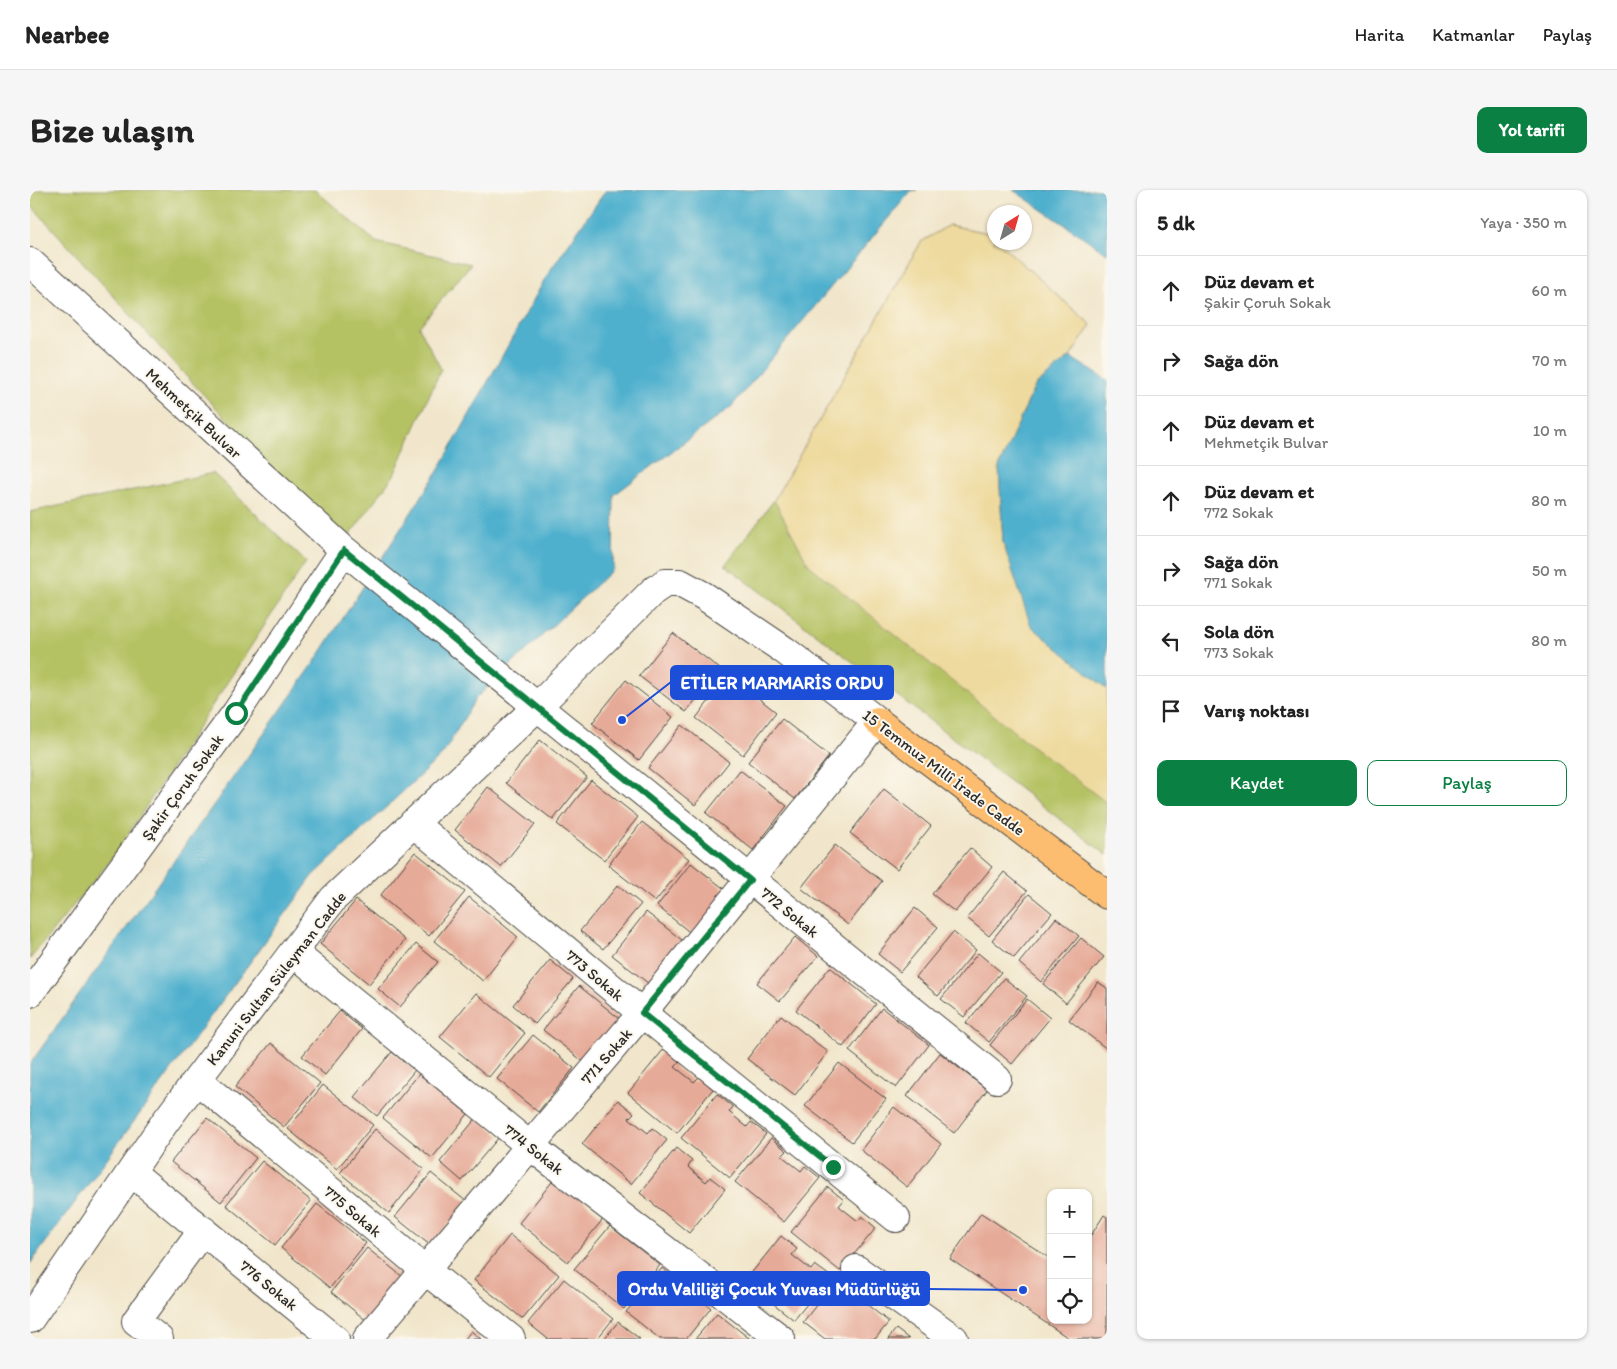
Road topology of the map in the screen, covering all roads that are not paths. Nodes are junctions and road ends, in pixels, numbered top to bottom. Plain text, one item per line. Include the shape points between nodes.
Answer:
1 (30, 262) edge
2 (351, 556) junction
3 (680, 583) joint
4 (537, 707) junction
5 (877, 721) junction
6 (413, 823) junction
7 (750, 880) junction
8 (1107, 895) edge
9 (293, 952) junction
10 (30, 993) edge
11 (642, 1013) junction
12 (997, 1079) dead end
13 (197, 1080) junction
14 (529, 1145) junction
15 (131, 1172) junction
16 (896, 1218) dead end
17 (203, 1230) junction
18 (424, 1269) junction
19 (856, 1269) dead end
20 (30, 1319) edge
21 (159, 1339) edge
22 (335, 1339) edge
23 (367, 1339) edge
24 (511, 1339) edge
25 (781, 1339) edge
26 (954, 1339) edge

1 - 2 street, Mehmetçik Bulvar
2 - 4 street, Mehmetçik Bulvar
2 - 10 street, Şakir Çoruh Sokak
3 - 4 street, Kanuni Sultan Süleyman Cadde via 665,583 653,592
3 - 5 street, 15 Temmuz Millî İrade Cadde via 784,650
4 - 6 street, Kanuni Sultan Süleyman Cadde
4 - 7 street, 772 Sokak
5 - 7 street, 771 Sokak
5 - 8 main road, 15 Temmuz Millî İrade Cadde
6 - 9 street, Kanuni Sultan Süleyman Cadde via 333,899
6 - 11 street, 773 Sokak
7 - 11 street, 771 Sokak
7 - 12 street, 772 Sokak
9 - 13 street, Kanuni Sultan Süleyman Cadde
9 - 14 street, 774 Sokak
11 - 14 street, 771 Sokak
11 - 16 street, 773 Sokak
13 - 15 street, Kanuni Sultan Süleyman Cadde
13 - 18 street, 775 Sokak
14 - 18 street, 771 Sokak
14 - 25 street, 774 Sokak
15 - 17 street, 776 Sokak
15 - 20 street, Kanuni Sultan Süleyman Cadde
17 - 21 street via 136,1321
17 - 22 street, 776 Sokak
18 - 23 street, 771 Sokak
18 - 24 street, 775 Sokak
19 - 26 street

